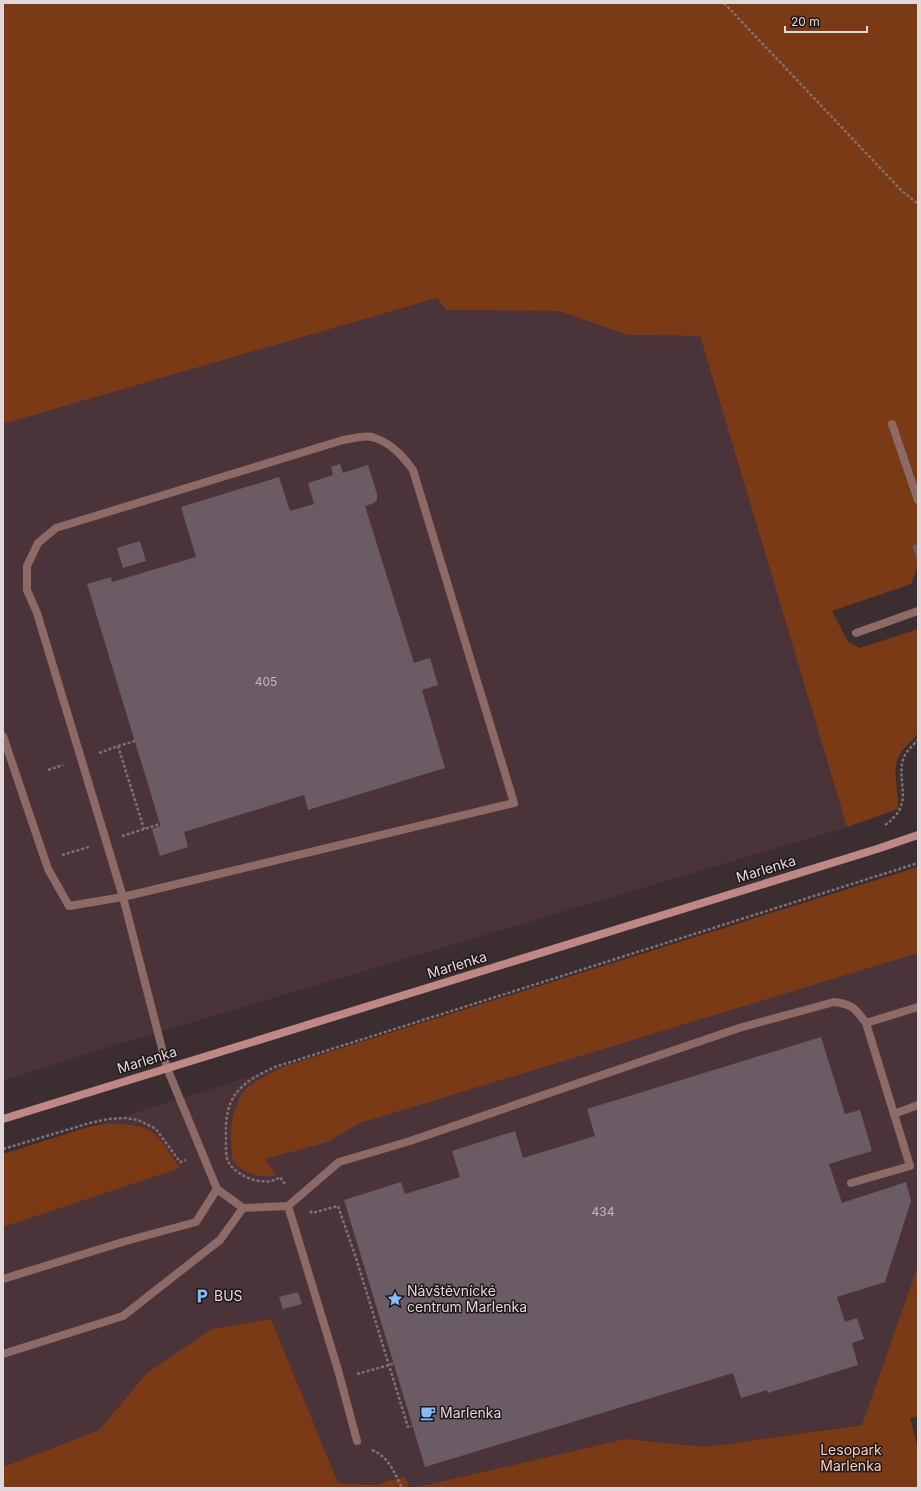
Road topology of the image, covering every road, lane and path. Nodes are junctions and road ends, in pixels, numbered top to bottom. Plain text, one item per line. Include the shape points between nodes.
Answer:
1 (724, 3) edge
2 (918, 204) edge
3 (892, 424) dead end
4 (918, 500) edge
5 (918, 611) edge
6 (856, 633) dead end
7 (3, 736) edge
8 (918, 740) edge
9 (134, 741) dead end
10 (118, 746) junction
11 (81, 759) junction
12 (48, 770) dead end
13 (883, 826) dead end
14 (144, 829) dead end
15 (918, 835) edge
16 (877, 849) junction
17 (918, 863) edge
18 (888, 873) junction
19 (123, 897) junction
20 (918, 1007) edge
21 (866, 1023) junction
22 (167, 1068) junction
23 (918, 1105) edge
24 (894, 1114) junction
25 (3, 1119) edge
26 (226, 1148) junction
27 (3, 1149) edge
28 (203, 1155) junction
29 (851, 1183) dead end
30 (217, 1189) junction
31 (297, 1197) junction
32 (288, 1206) junction
33 (243, 1208) junction
34 (3, 1279) edge
35 (3, 1354) edge
36 (393, 1364) dead end
37 (389, 1365) junction
38 (369, 1371) dead end
39 (412, 1426) dead end
40 (357, 1441) joint
41 (402, 1488) edge

1 - 2 path via 901,190
3 - 4 lane
5 - 6 lane
7 - 19 lane via 48,869 69,906
8 - 13 path via 903,759 903,803 897,814
9 - 10 path
10 - 11 path
10 - 14 path
11 - 12 path
11 - 19 lane
11 - 19 lane via 37,613 27,590 26,566 38,543 56,528 343,440 370,436 391,446 402,455 413,470 514,803
15 - 16 main road, Marlenka
16 - 18 path
16 - 22 main road, Marlenka
17 - 18 path
18 - 26 path via 275,1067 244,1084 232,1098 227,1114
19 - 22 lane
20 - 21 lane
21 - 24 lane
21 - 31 lane via 856,1009 846,1003 834,1002 739,1028 410,1141 339,1162
22 - 25 main road, Marlenka
22 - 28 lane
23 - 24 lane
24 - 29 lane via 910,1166
26 - 28 path
26 - 31 path via 228,1162 235,1171 248,1179 262,1182 280,1178
27 - 28 path via 90,1123 124,1118 138,1120 156,1129 180,1162
28 - 30 lane
30 - 33 lane
30 - 34 lane via 196,1222
31 - 32 lane
31 - 37 path via 312,1213 338,1206
32 - 33 lane
32 - 40 lane
33 - 35 lane via 220,1240 124,1316
36 - 37 path
37 - 38 path
37 - 39 path via 408,1427
40 - 41 path via 380,1453 392,1466

